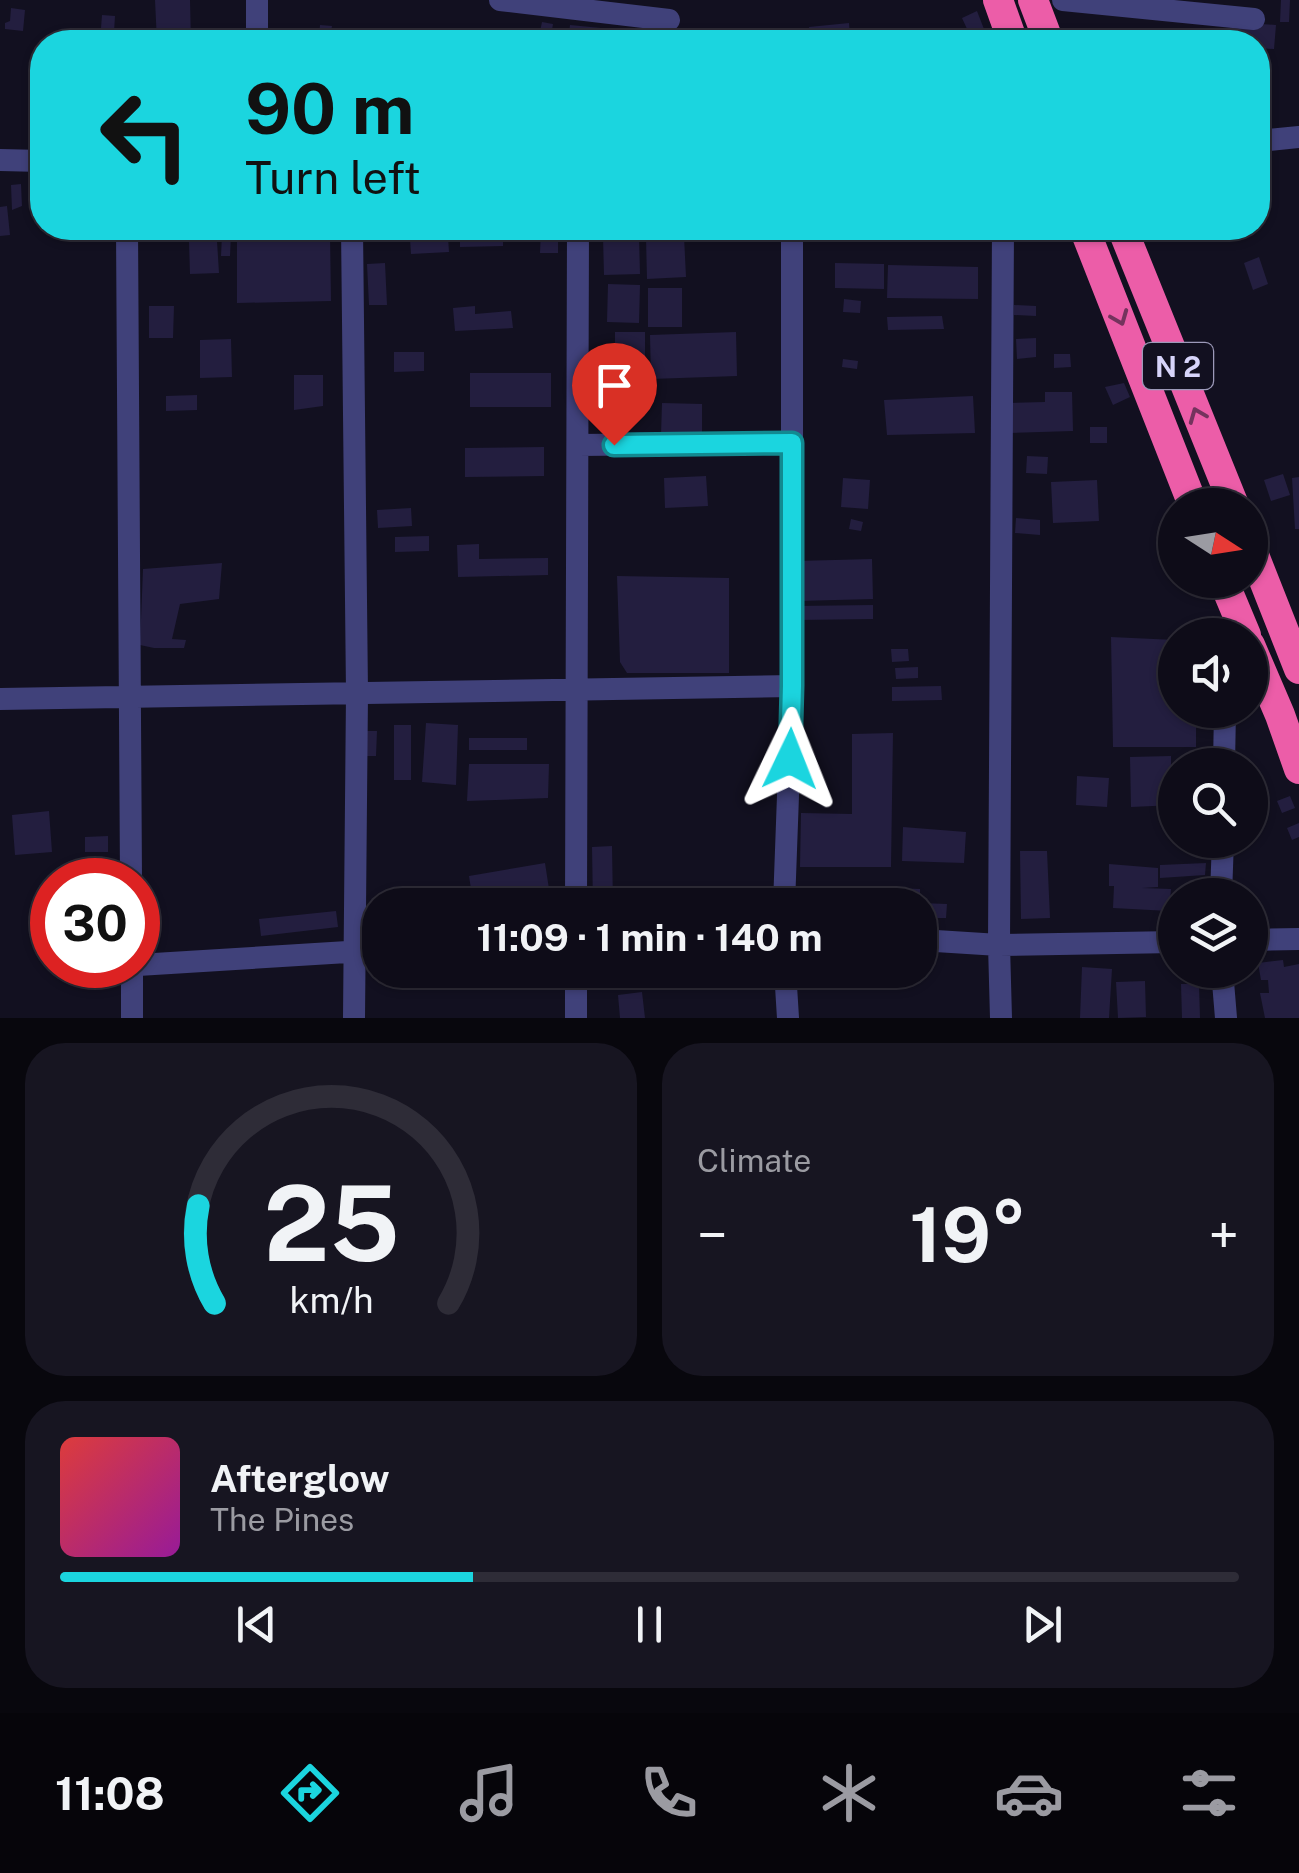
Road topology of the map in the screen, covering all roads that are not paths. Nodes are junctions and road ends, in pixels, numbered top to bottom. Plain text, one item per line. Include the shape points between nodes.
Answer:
1 (257, 0) edge
2 (500, 0) edge
3 (998, 0) edge
4 (1032, 0) edge
5 (1063, 0) edge
6 (1254, 18) dead end
7 (669, 20) dead end
8 (257, 30) edge
9 (1009, 30) edge
10 (1044, 30) edge
11 (1299, 137) edge
12 (1270, 141) edge
13 (0, 160) edge
14 (30, 161) edge
15 (126, 240) edge
16 (352, 240) edge
17 (578, 240) edge
18 (792, 240) edge
19 (1003, 240) edge
20 (1089, 240) edge
21 (1127, 240) edge
22 (792, 443) junction
23 (578, 445) junction
24 (1187, 488) edge
25 (1227, 488) edge
26 (1268, 591) edge
27 (1299, 669) edge
28 (792, 686) junction
29 (578, 690) junction
30 (1268, 690) edge
31 (357, 694) junction
32 (130, 697) junction
33 (0, 699) edge
34 (1299, 769) edge
35 (131, 858) edge
36 (576, 888) edge
37 (785, 888) edge
38 (1299, 939) edge
39 (1268, 940) edge
40 (937, 941) edge
41 (1158, 942) edge
42 (999, 945) junction
43 (362, 951) edge
44 (354, 952) junction
45 (160, 964) edge
46 (134, 988) edge
47 (576, 988) edge
48 (786, 988) edge
49 (1224, 988) edge
50 (132, 1018) edge
51 (354, 1018) edge
52 (576, 1018) edge
53 (788, 1018) edge
54 (1001, 1018) edge
55 (1226, 1018) edge

1 - 8 street
2 - 7 street
3 - 9 highway
4 - 10 highway
5 - 6 street
11 - 12 street
13 - 14 street
15 - 32 street
16 - 31 street
17 - 23 street
18 - 22 street
19 - 42 street
20 -> 24 highway, N 2
25 -> 21 highway, N 2
22 - 23 street
22 - 28 street
23 - 29 street
26 - 27 highway
28 - 29 street
28 - 37 street
29 - 31 street
29 - 36 street
30 - 34 highway
31 - 32 street
31 - 44 street
32 - 33 street
32 - 35 street
38 - 39 street
40 - 42 street
41 - 42 street
42 - 54 street
43 - 44 street
44 - 45 street
44 - 51 street
46 - 50 street
47 - 52 street
48 - 53 street
49 - 55 street

